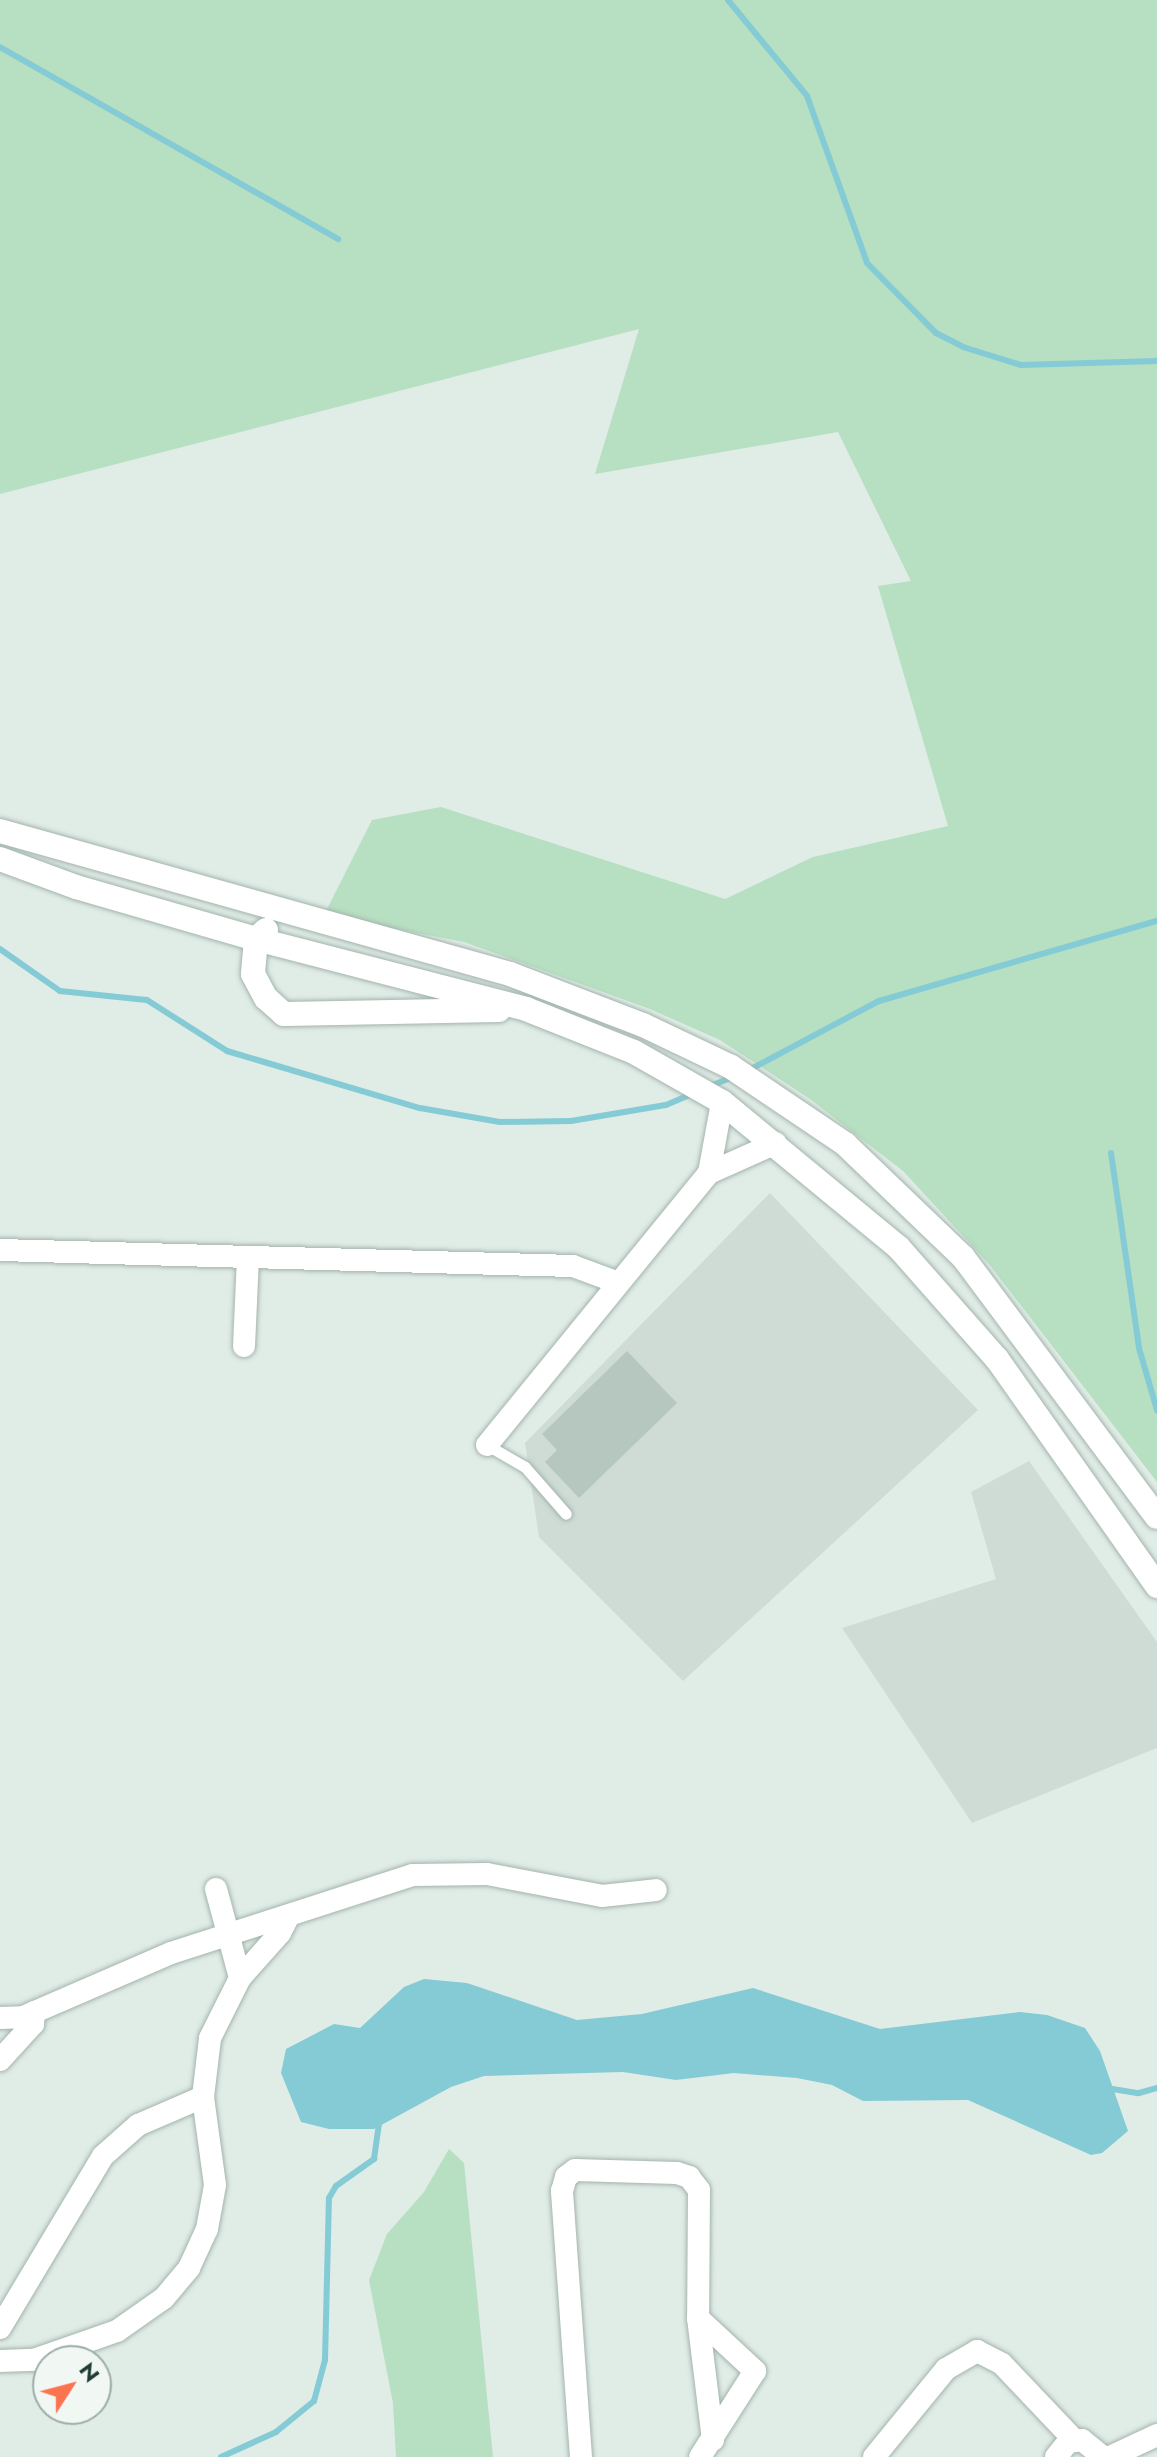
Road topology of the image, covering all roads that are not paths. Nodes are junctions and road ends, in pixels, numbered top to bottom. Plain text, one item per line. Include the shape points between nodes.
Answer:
1 (0, 831) edge
2 (0, 859) edge
3 (256, 939) junction
4 (392, 942) junction
5 (526, 1009) junction
6 (722, 1102) junction
7 (776, 1143) junction
8 (709, 1173) junction
9 (0, 1250) edge
10 (248, 1257) junction
11 (616, 1282) junction
12 (244, 1346) dead end
13 (487, 1445) joint
14 (566, 1514) dead end
15 (1157, 1517) edge
16 (1157, 1586) edge
17 (216, 1889) dead end
18 (656, 1890) dead end
19 (289, 1915) junction
20 (228, 1934) junction
21 (240, 1978) junction
22 (34, 2012) junction
23 (0, 2018) edge
24 (0, 2060) edge
25 (203, 2097) junction
26 (698, 2318) junction
27 (0, 2328) edge
28 (0, 2361) edge
29 (1157, 2435) edge
30 (1074, 2440) junction
31 (706, 2449) edge
32 (581, 2457) edge
33 (874, 2457) edge
34 (1056, 2457) edge
35 (1103, 2457) edge
36 (1110, 2457) edge

1 - 4 main road
2 - 3 main road via 76,887
3 - 4 main road via 267,929
3 - 5 main road
3 - 5 main road via 253,974 266,998 284,1014
4 - 15 main road via 510,974 643,1025 731,1067 845,1144 963,1257
5 - 6 main road via 634,1052
6 - 7 main road
6 - 8 street
7 - 8 street
7 - 16 main road via 899,1248 997,1359
8 - 11 street
9 - 10 street
10 - 11 street via 573,1266
10 - 12 street
11 - 13 street
13 - 14 lane via 525,1467
17 - 20 street
18 - 19 street via 602,1896 516,1877 438,1873 413,1875
19 - 20 street
19 - 21 street
20 - 21 street
20 - 22 street
21 - 25 street via 210,2038
22 - 23 street
22 - 24 street via 33,2024
25 - 27 street via 148,2119 103,2156
25 - 28 street via 214,2164 212,2207 199,2249 177,2284 150,2311 117,2331 34,2360
26 - 31 street
26 - 31 street via 755,2371
26 - 32 street via 699,2190 689,2177 575,2170 566,2177 562,2191
29 - 36 street
30 - 33 street via 1002,2364 977,2351 946,2369
30 - 34 street
30 - 35 street via 1090,2442

